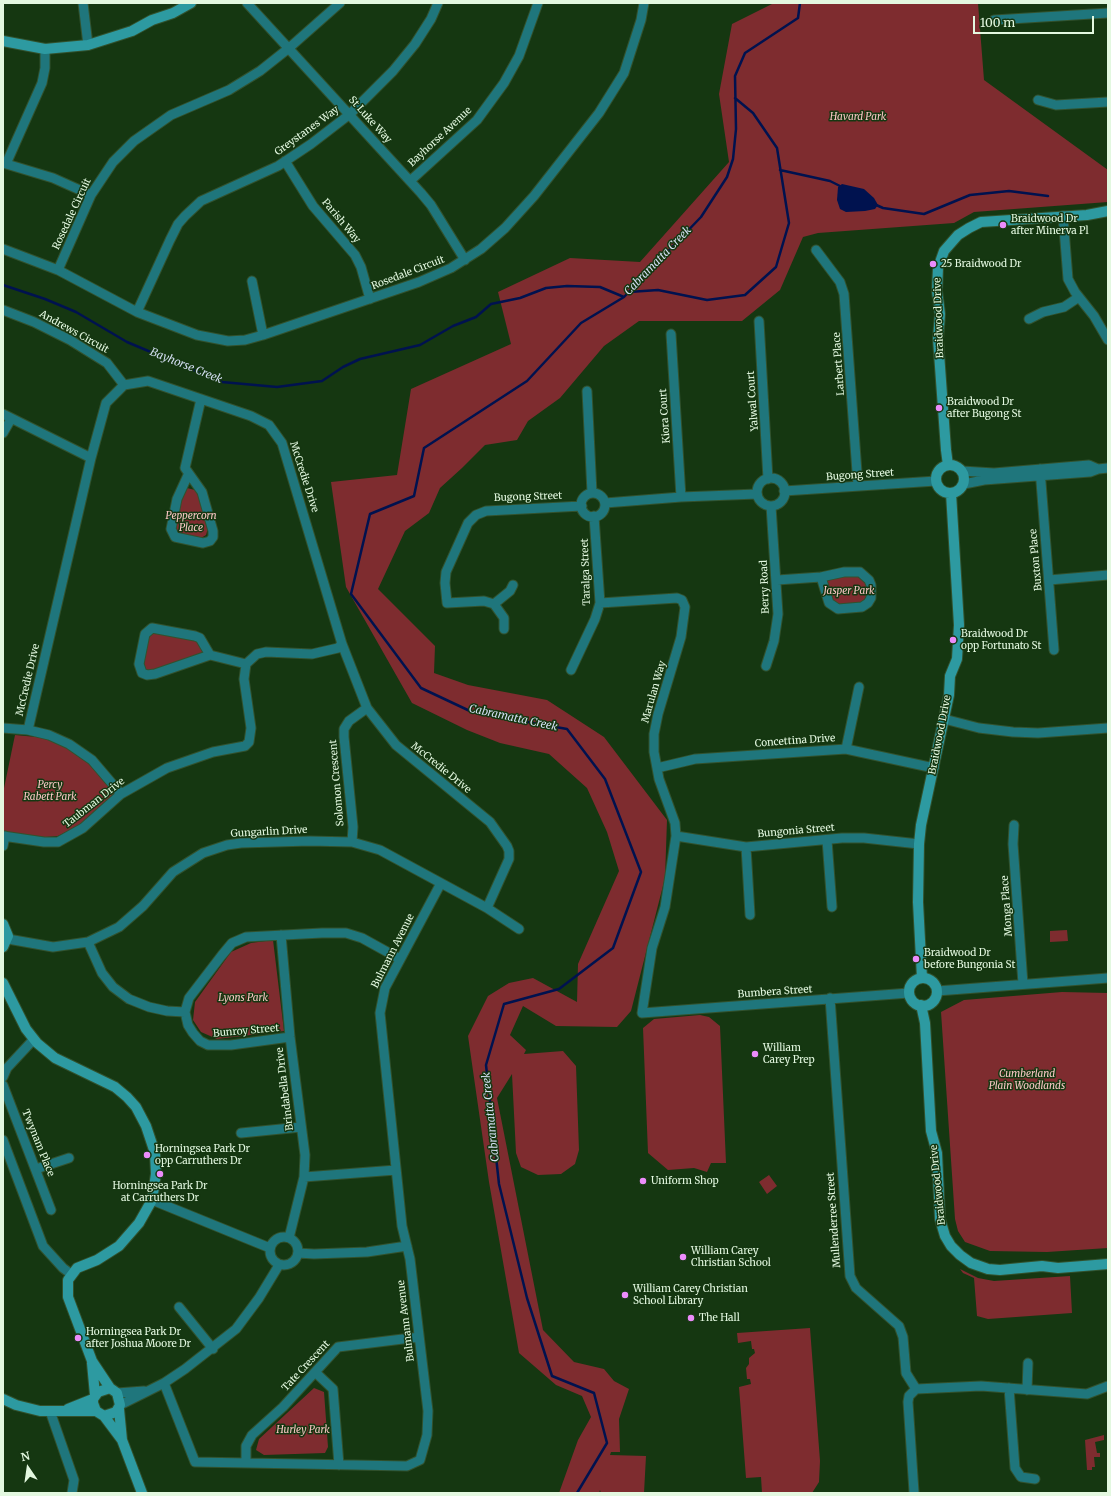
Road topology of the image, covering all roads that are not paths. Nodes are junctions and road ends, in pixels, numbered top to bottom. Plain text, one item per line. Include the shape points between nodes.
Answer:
1 (83, 3) edge
2 (191, 3) edge
3 (247, 3) edge
4 (340, 3) edge
5 (438, 3) edge
6 (538, 3) edge
7 (644, 3) edge
8 (1108, 13) edge
9 (994, 20) dead end
10 (3, 41) edge
11 (88, 45) junction
12 (289, 48) junction
13 (45, 49) junction
14 (1038, 100) dead end
15 (1108, 102) edge
16 (350, 114) junction
17 (285, 161) junction
18 (5, 163) edge
19 (410, 181) junction
20 (91, 195) junction
21 (1108, 211) edge
22 (1063, 216) junction
23 (3, 249) edge
24 (816, 250) dead end
25 (465, 260) junction
26 (58, 270) junction
27 (252, 281) dead end
28 (1079, 297) junction
29 (370, 299) junction
30 (3, 310) edge
31 (137, 312) junction
32 (1029, 319) dead end
33 (759, 321) dead end
34 (671, 334) dead end
35 (263, 335) junction
36 (1108, 340) edge
37 (124, 386) junction
38 (587, 391) dead end
39 (201, 399) junction
40 (7, 417) edge
41 (3, 434) edge
42 (91, 458) junction
43 (948, 465) junction
44 (1108, 468) edge
45 (962, 471) junction
46 (1041, 472) junction
47 (188, 475) junction
48 (768, 479) junction
49 (936, 481) junction
50 (964, 484) junction
51 (858, 486) junction
52 (784, 491) junction
53 (592, 493) junction
54 (951, 493) junction
55 (757, 494) junction
56 (681, 497) junction
57 (605, 503) junction
58 (582, 506) junction
59 (772, 506) junction
60 (594, 516) junction
61 (1108, 575) edge
62 (821, 578) junction
63 (777, 580) junction
64 (1049, 580) junction
65 (513, 585) dead end
66 (600, 603) junction
67 (494, 604) junction
68 (504, 629) dead end
69 (342, 644) junction
70 (1054, 650) dead end
71 (210, 655) junction
72 (246, 664) junction
73 (766, 666) dead end
74 (571, 670) dead end
75 (859, 687) dead end
76 (367, 708) junction
77 (944, 719) junction
78 (3, 728) edge
79 (1108, 728) edge
80 (28, 730) junction
81 (846, 749) junction
82 (657, 768) junction
83 (934, 768) junction
84 (122, 794) junction
85 (1014, 825) dead end
86 (4, 836) edge
87 (676, 836) junction
88 (827, 840) junction
89 (352, 842) junction
90 (919, 844) junction
91 (3, 846) edge
92 (746, 847) junction
93 (441, 883) junction
94 (487, 908) junction
95 (832, 908) dead end
96 (750, 915) dead end
97 (3, 924) edge
98 (520, 929) dead end
99 (281, 935) junction
100 (88, 942) junction
101 (5, 943) edge
102 (400, 959) junction
103 (922, 978) junction
104 (1108, 978) edge
105 (3, 983) edge
106 (1023, 984) junction
107 (937, 991) junction
108 (909, 993) junction
109 (830, 998) junction
110 (921, 1005) junction
111 (185, 1012) junction
112 (642, 1013) joint
113 (290, 1037) junction
114 (34, 1039) junction
115 (3, 1077) edge
116 (3, 1085) edge
117 (301, 1127) junction
118 (241, 1132) dead end
119 (3, 1140) edge
120 (69, 1158) dead end
121 (36, 1169) junction
122 (396, 1170) junction
123 (304, 1177) junction
124 (152, 1200) junction
125 (51, 1210) dead end
126 (289, 1238) junction
127 (407, 1246) junction
128 (270, 1248) junction
129 (298, 1253) junction
130 (1108, 1264) edge
131 (279, 1265) junction
132 (71, 1274) junction
133 (179, 1307) dead end
134 (419, 1337) junction
135 (213, 1349) junction
136 (92, 1361) junction
137 (1028, 1363) dead end
138 (315, 1372) junction
139 (164, 1383) junction
140 (1108, 1386) edge
141 (1009, 1388) junction
142 (916, 1389) junction
143 (1027, 1390) junction
144 (114, 1391) junction
145 (148, 1391) junction
146 (94, 1397) junction
147 (3, 1399) edge
148 (120, 1407) junction
149 (64, 1410) junction
150 (50, 1411) junction
151 (100, 1414) junction
152 (122, 1440) junction
153 (246, 1463) junction
154 (339, 1464) junction
155 (1035, 1479) dead end
156 (914, 1492) edge
157 (72, 1493) edge
158 (142, 1493) edge

1 - 11 street
2 - 11 street via 132,31
3 - 12 street, St Luke Way
4 - 12 street, Rosedale Circuit
5 - 16 street, Greystanes Way via 415,44 393,71
6 - 19 street, Bayhorse Avenue via 519,56 504,83 477,120
7 - 25 street, Rosedale Circuit via 624,73 599,113 520,212 505,228
8 - 9 street
10 - 13 street
11 - 13 street
12 - 16 street, St Luke Way
12 - 20 street, Rosedale Circuit via 260,71 229,90 170,115 145,131 113,162
13 - 18 street via 42,83
14 - 15 street via 1056,105
16 - 17 street, Greystanes Way
16 - 19 street, St Luke Way
17 - 29 street, Parish Way via 313,206 355,255
17 - 31 street, Greystanes Way via 201,201 185,216 170,240
18 - 20 street via 53,178
19 - 25 street, St Luke Way via 431,205
20 - 26 street, Rosedale Circuit
21 - 22 street, Braidwood Drive
22 - 28 street via 1068,279
22 - 43 street, Braidwood Drive via 982,222 958,235 942,256 936,291 940,314 938,338
23 - 26 street, Rosedale Circuit
24 - 51 street, Larbert Place via 840,282 844,294
25 - 29 street, Rosedale Circuit via 437,275
26 - 31 street, Rosedale Circuit
27 - 35 street
28 - 32 street via 1064,307 1043,312
28 - 36 street
29 - 35 street, Rosedale Circuit
30 - 37 street, Andrews Circuit via 34,322 107,363
31 - 35 street, Rosedale Circuit via 212,339 245,340
33 - 48 street, Yalwal Court
34 - 56 street, Kiora Court
37 - 39 street, McCredie Drive via 148,381
37 - 42 street, McCredie Drive via 106,403
38 - 53 street
39 - 47 street via 186,461
39 - 69 street, McCredie Drive via 262,420 279,438
40 - 41 street
40 - 42 street
42 - 80 street, McCredie Drive
43 - 45 street via 956,466
43 - 49 street via 941,469
44 - 46 street via 1090,472
45 - 46 street
45 - 50 street
46 - 50 street
46 - 64 street, Buxton Place
47 - 47 street via 202,492 213,531 210,541 203,543 175,537 171,529 178,499
48 - 52 street via 780,482
48 - 55 street via 759,484
49 - 51 street, Bugong Street
49 - 54 street via 943,491
50 - 54 street via 959,490
51 - 52 street, Bugong Street
52 - 59 street via 784,498 779,504
53 - 57 street via 601,495
53 - 58 street via 584,498
54 - 77 street, Braidwood Drive via 959,625 957,659 950,676
55 - 56 street
55 - 59 street via 762,504
56 - 57 street
57 - 60 street via 600,514
58 - 60 street via 586,514
58 - 67 street, Bugong Street via 486,511 476,515 468,523 446,572 448,603 484,601
59 - 63 street, Berry Road
60 - 66 street, Taralga Street
61 - 64 street
62 - 62 street via 844,572 860,572 869,580 871,598 862,607 838,609 829,603
62 - 63 street
63 - 73 street, Berry Road via 776,629
64 - 70 street, Buxton Place
65 - 67 street via 510,592
66 - 74 street, Taralga Street
66 - 82 street, Marulan Way via 678,598 684,603 681,637 654,734
67 - 68 street via 504,618
69 - 72 street via 338,648 312,654 266,652 257,654
69 - 76 street, McCredie Drive
71 - 71 street via 155,674 142,673 139,664 145,634 152,628 200,638
71 - 72 street
72 - 84 street, Taubman Drive via 244,679 252,728 249,742 244,746 212,752 173,765
75 - 81 street
76 - 89 street, Solomon Crescent via 349,721 344,729
76 - 94 street, McCredie Drive via 396,745 490,822 507,846 509,859
77 - 79 street via 979,728 1013,732 1038,733
77 - 83 street, Braidwood Drive
78 - 80 street
80 - 84 street via 50,735 69,744 92,760
81 - 82 street, Concettina Drive via 695,760
81 - 83 street, Concettina Drive
82 - 87 street, Marulan Way via 675,823
83 - 90 street, Braidwood Drive
84 - 86 street, Taubman Drive via 83,828 58,842
85 - 106 street, Monga Place
86 - 91 street
87 - 92 street, Bungonia Street
87 - 112 street, Marulan Way via 665,907 653,943
88 - 90 street, Bungonia Street via 864,838
88 - 92 street, Bungonia Street
88 - 95 street
89 - 93 street, Gungarlin Drive via 380,850
89 - 100 street, Gungarlin Drive via 256,842 215,849 182,865 131,917 118,927
90 - 103 street, Braidwood Drive via 918,906
92 - 96 street
93 - 94 street, Gungarlin Drive
93 - 102 street, Bulmann Avenue
94 - 98 street, Gungarlin Drive
97 - 101 street via 8,932
99 - 102 street via 346,933 362,938
99 - 111 street via 255,935 232,943 189,998
99 - 113 street, Brindabella Drive
100 - 101 street, Gungarlin Drive via 53,946
100 - 111 street via 102,973 113,987 129,999 148,1007
102 - 122 street, Bulmann Avenue via 385,988 380,1013
103 - 107 street via 930,980
103 - 108 street via 911,984
104 - 106 street
105 - 114 street via 16,1011
106 - 107 street
107 - 110 street via 932,1002
108 - 109 street, Bumbera Street
108 - 110 street via 913,1002
109 - 112 street, Bumbera Street
109 - 142 street, Mullenderree Street via 850,1276 856,1288 899,1326 903,1338 906,1373
110 - 130 street, Braidwood Drive via 925,1023 931,1130 936,1149 940,1219 951,1246 971,1263 988,1269
111 - 113 street, Bunroy Street via 193,1033 208,1045 231,1045
113 - 117 street, Brindabella Drive
114 - 115 street via 7,1068
114 - 124 street via 65,1064 116,1087 136,1107 146,1126 154,1153 156,1174
116 - 121 street, Twynam Place
117 - 118 street
117 - 123 street, Brindabella Drive via 305,1155
119 - 132 street via 43,1246
120 - 121 street
121 - 125 street, Twynam Place
122 - 123 street
122 - 127 street, Bulmann Avenue via 402,1226
123 - 126 street, Brindabella Drive
124 - 128 street
124 - 132 street via 133,1231 118,1246 97,1260 77,1268
126 - 128 street via 276,1240
126 - 129 street via 295,1243
127 - 129 street via 366,1252
127 - 134 street, Bulmann Avenue
128 - 131 street via 272,1258
129 - 131 street via 288,1265
131 - 135 street via 248,1314 236,1329
132 - 136 street via 67,1284 68,1297
133 - 135 street
134 - 138 street, Tate Crescent via 338,1347
134 - 154 street, Bulmann Avenue via 428,1423 420,1460 407,1466
135 - 139 street
136 - 144 street
136 - 146 street
137 - 143 street
138 - 153 street, Tate Crescent via 283,1407 252,1435 246,1446
138 - 154 street via 333,1389
139 - 145 street
139 - 153 street, Bulmann Avenue via 195,1462
140 - 143 street via 1087,1394
141 - 142 street via 970,1386
141 - 143 street
141 - 155 street via 1015,1468 1021,1477
142 - 156 street via 908,1402
144 - 145 street
144 - 146 street via 101,1389
144 - 148 street
145 - 148 street
146 - 149 street
146 - 151 street
147 - 150 street via 27,1408
148 - 151 street via 112,1415
148 - 152 street
149 - 150 street
149 - 151 street
150 - 157 street via 74,1480
151 - 152 street
152 - 158 street
153 - 154 street, Bulmann Avenue

